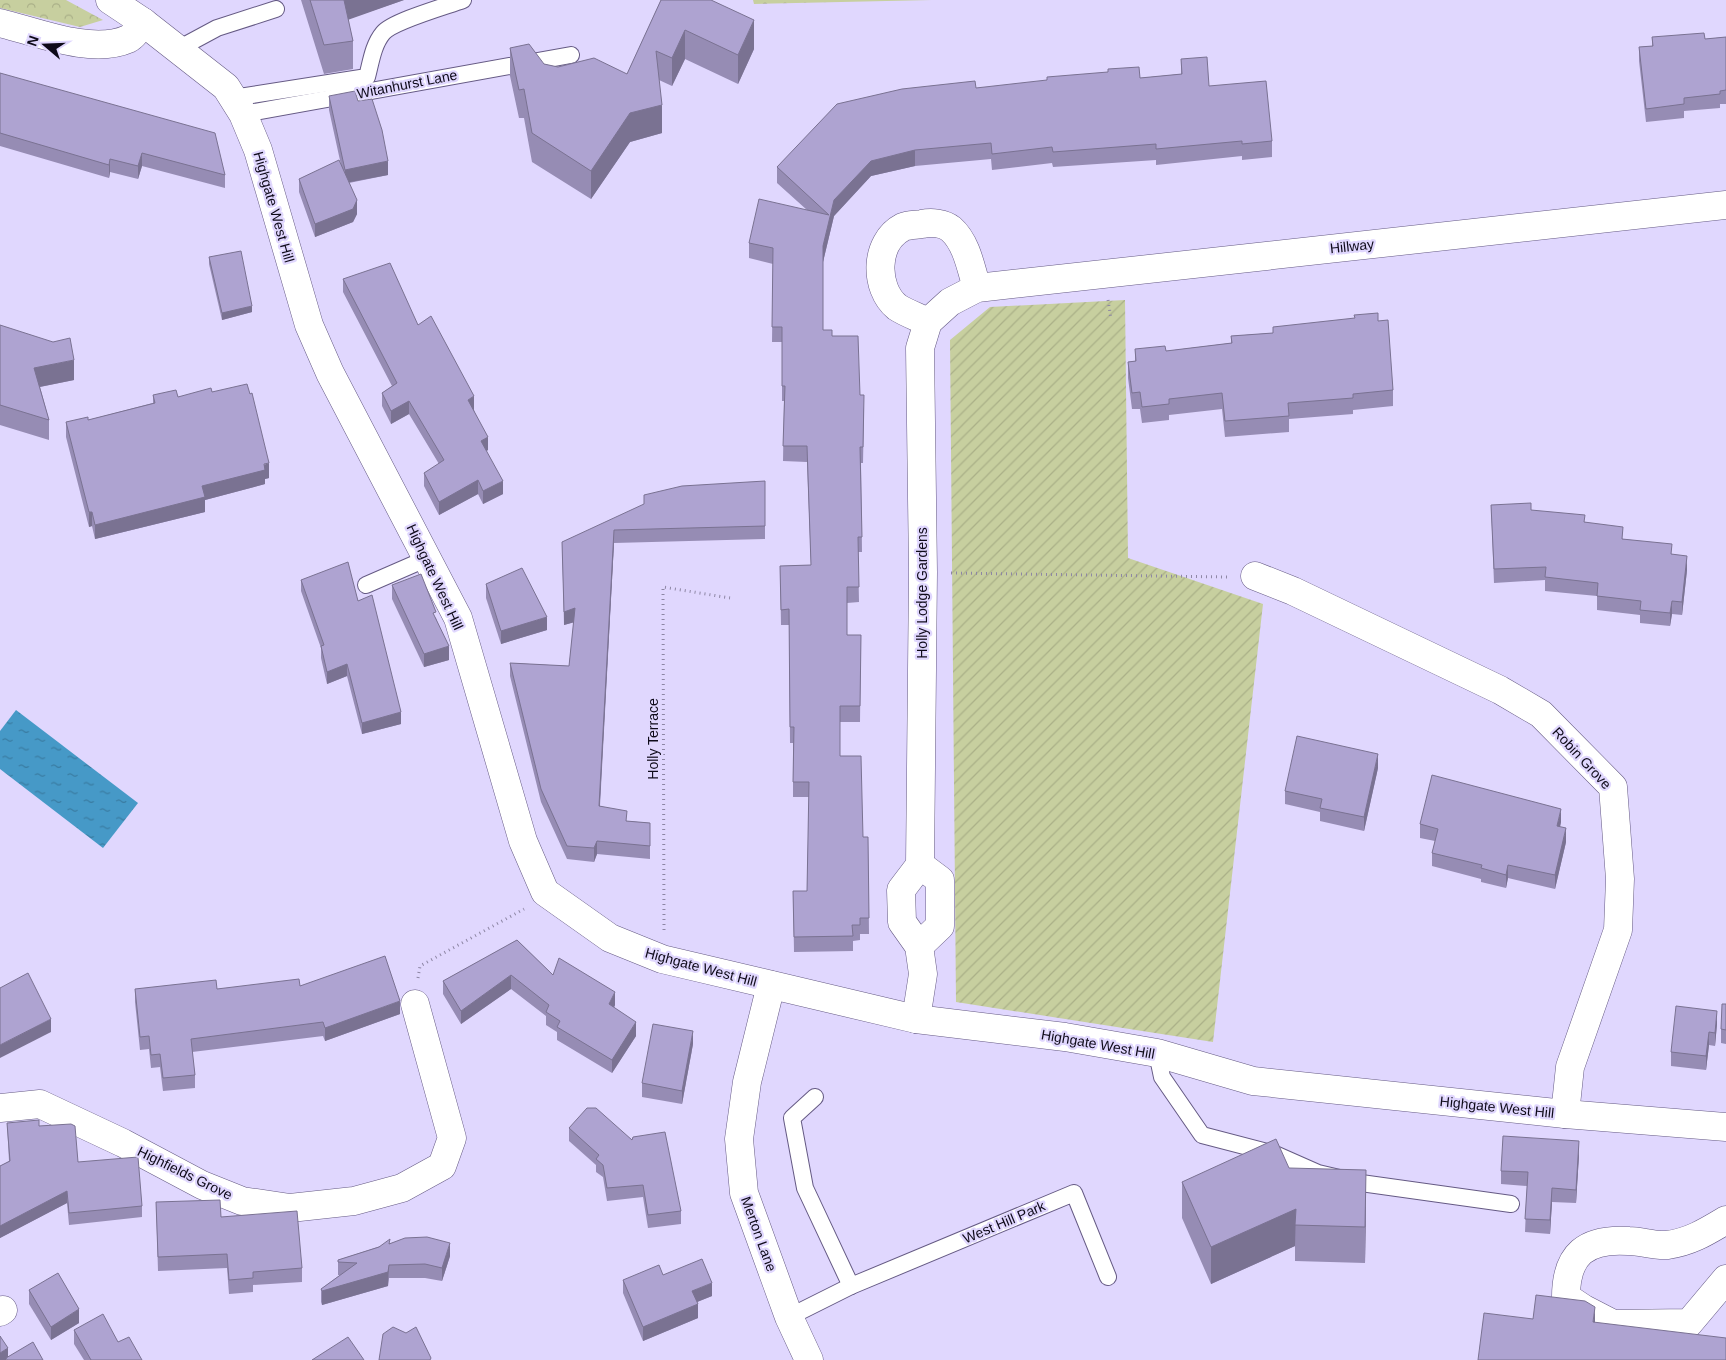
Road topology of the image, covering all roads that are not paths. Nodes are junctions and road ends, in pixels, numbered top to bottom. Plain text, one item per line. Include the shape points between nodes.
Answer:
1 (110, 0) edge
2 (463, 0) edge
3 (276, 9) dead end
4 (147, 11) edge
5 (0, 23) edge
6 (178, 49) junction
7 (571, 55) dead end
8 (238, 106) junction
9 (1726, 205) edge
10 (977, 288) junction
11 (928, 322) junction
12 (428, 558) junction
13 (1255, 576) road end
14 (366, 585) dead end
15 (920, 865) junction
16 (919, 946) junction
17 (771, 985) junction
18 (415, 1004) road end
19 (916, 1019) junction
20 (1157, 1053) junction
21 (815, 1097) dead end
22 (0, 1108) edge
23 (1565, 1114) junction
24 (1726, 1127) edge
25 (1511, 1204) dead end
26 (1726, 1220) edge
27 (1108, 1277) dead end
28 (1726, 1279) edge
29 (851, 1286) junction
30 (789, 1317) junction
31 (809, 1360) edge

1 - 4 street, Highgate West Hill
2 - 8 lane via 384,31 373,50 367,77
3 - 6 lane via 217,28
4 - 5 street via 127,39 108,44 87,45
4 - 6 street, Highgate West Hill
6 - 8 street, Highgate West Hill via 226,87
7 - 8 lane, Witanhurst Lane
8 - 12 street, Highgate West Hill via 258,150 309,326 330,373
9 - 10 street, Hillway
10 - 11 street via 950,302
10 - 11 street via 962,241 950,228 931,222 903,227 885,246 880,275 894,304
11 - 15 street, Holly Lodge Gardens via 920,348 923,572
12 - 14 lane
12 - 17 street, Highgate West Hill via 458,618 523,841 545,892 610,938 662,958
13 - 23 street, Robin Grove via 1500,690 1541,714 1614,787 1620,879 1618,930 1570,1067
15 - 16 street via 901,890 902,922
15 - 16 street via 940,880 940,926
16 - 19 street via 923,974
17 - 19 street, Highgate West Hill
17 - 30 street, Merton Lane via 747,1082 739,1139 744,1193
18 - 22 street, Highfields Grove via 452,1138 442,1166 402,1188 354,1201 290,1208 242,1200 202,1185 40,1104
19 - 20 street, Highgate West Hill via 1065,1037
20 - 23 street, Highgate West Hill via 1253,1081
20 - 25 lane via 1162,1077 1202,1135 1275,1154 1318,1172 1361,1183
21 - 29 lane via 792,1118 805,1188
23 - 24 street, Highgate West Hill
26 - 28 street via 1695,1239 1665,1245 1627,1240 1592,1244 1574,1257 1566,1278 1566,1296 1614,1324 1689,1323
27 - 29 lane, West Hill Park via 1074,1193
29 - 30 lane, West Hill Park
30 - 31 street, Merton Lane

